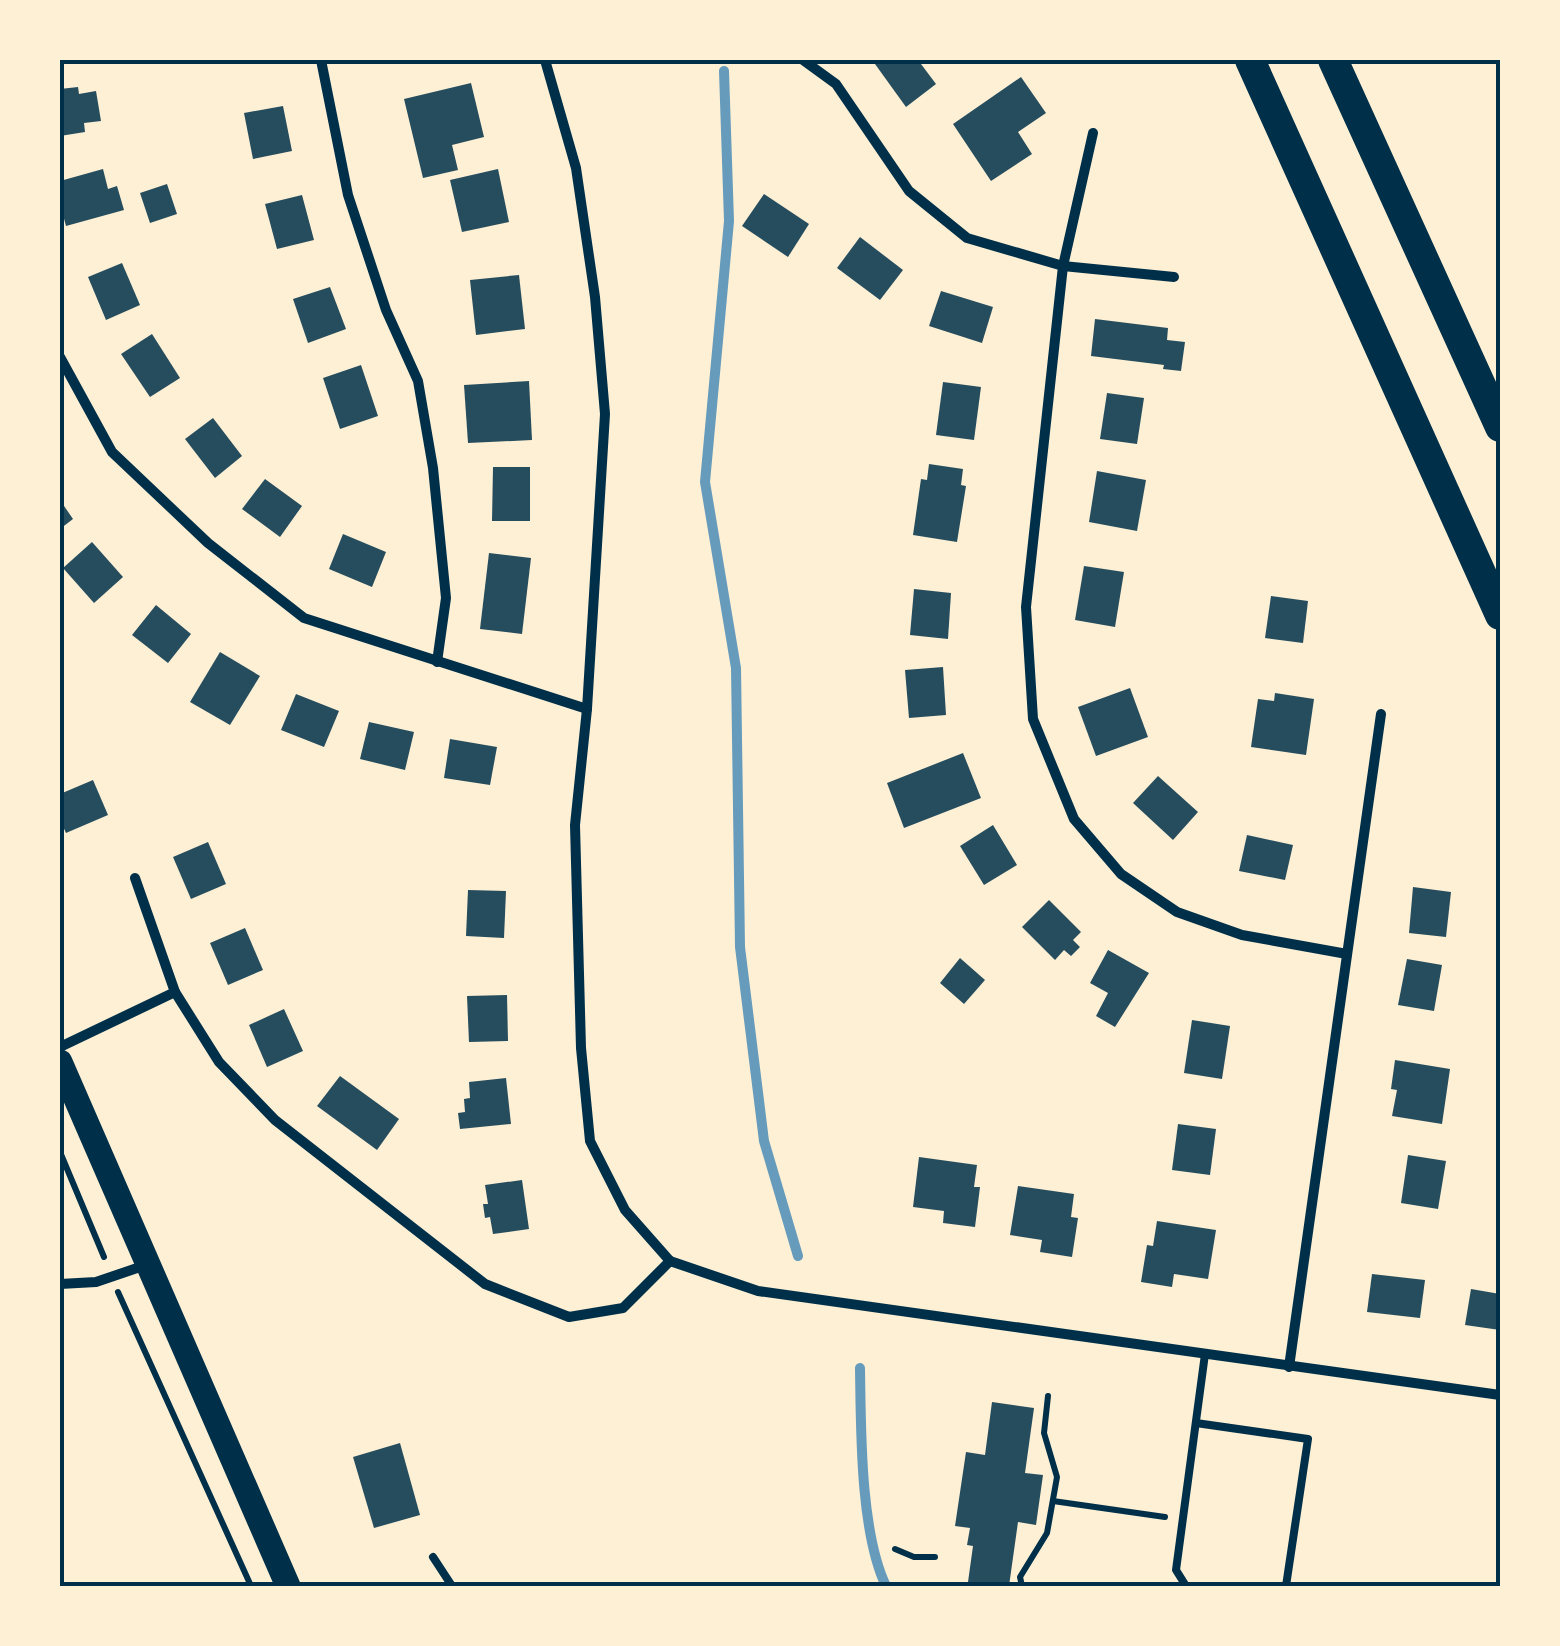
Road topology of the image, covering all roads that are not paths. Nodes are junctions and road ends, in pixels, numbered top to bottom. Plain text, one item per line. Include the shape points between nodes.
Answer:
1 (322, 60) edge
2 (545, 60) edge
3 (804, 60) edge
4 (1250, 60) edge
5 (1332, 60) edge
6 (1093, 133) dead end
7 (1062, 266) junction
8 (1174, 277) dead end
9 (60, 357) edge
10 (1500, 427) edge
11 (1500, 615) edge
12 (437, 662) junction
13 (587, 709) junction
14 (1381, 714) dead end
15 (134, 878) dead end
16 (1346, 954) junction
17 (175, 992) junction
18 (60, 1047) edge
19 (60, 1062) edge
20 (670, 1261) junction
21 (150, 1264) junction
22 (60, 1284) edge
23 (1206, 1354) junction
24 (1289, 1367) junction
25 (1500, 1395) edge
26 (1196, 1423) junction
27 (433, 1558) dead end
28 (288, 1586) edge
29 (452, 1586) edge
30 (1186, 1586) edge
31 (1286, 1586) edge

1 - 12 street via 348,195 418,381 446,598
2 - 13 street via 576,168 605,414
3 - 7 street via 836,84 909,192 967,238
4 - 11 highway
5 - 10 highway
6 - 7 street
7 - 8 street
7 - 16 street via 1026,607 1033,719 1074,819 1121,874 1177,912 1242,935
9 - 12 street via 112,452 208,543 304,618
12 - 13 street
13 - 20 street via 575,825 580,1048 590,1142 625,1210
14 - 16 street
15 - 17 street
16 - 24 street
17 - 18 street
17 - 20 street via 219,1062 275,1120 485,1284 569,1317 623,1308
19 - 21 main road
20 - 23 street via 758,1291
21 - 22 street via 96,1282
21 - 28 main road
23 - 24 street
23 - 26 lane
24 - 25 street
26 - 30 lane via 1176,1570
26 - 31 lane via 1308,1439
27 - 29 lane

